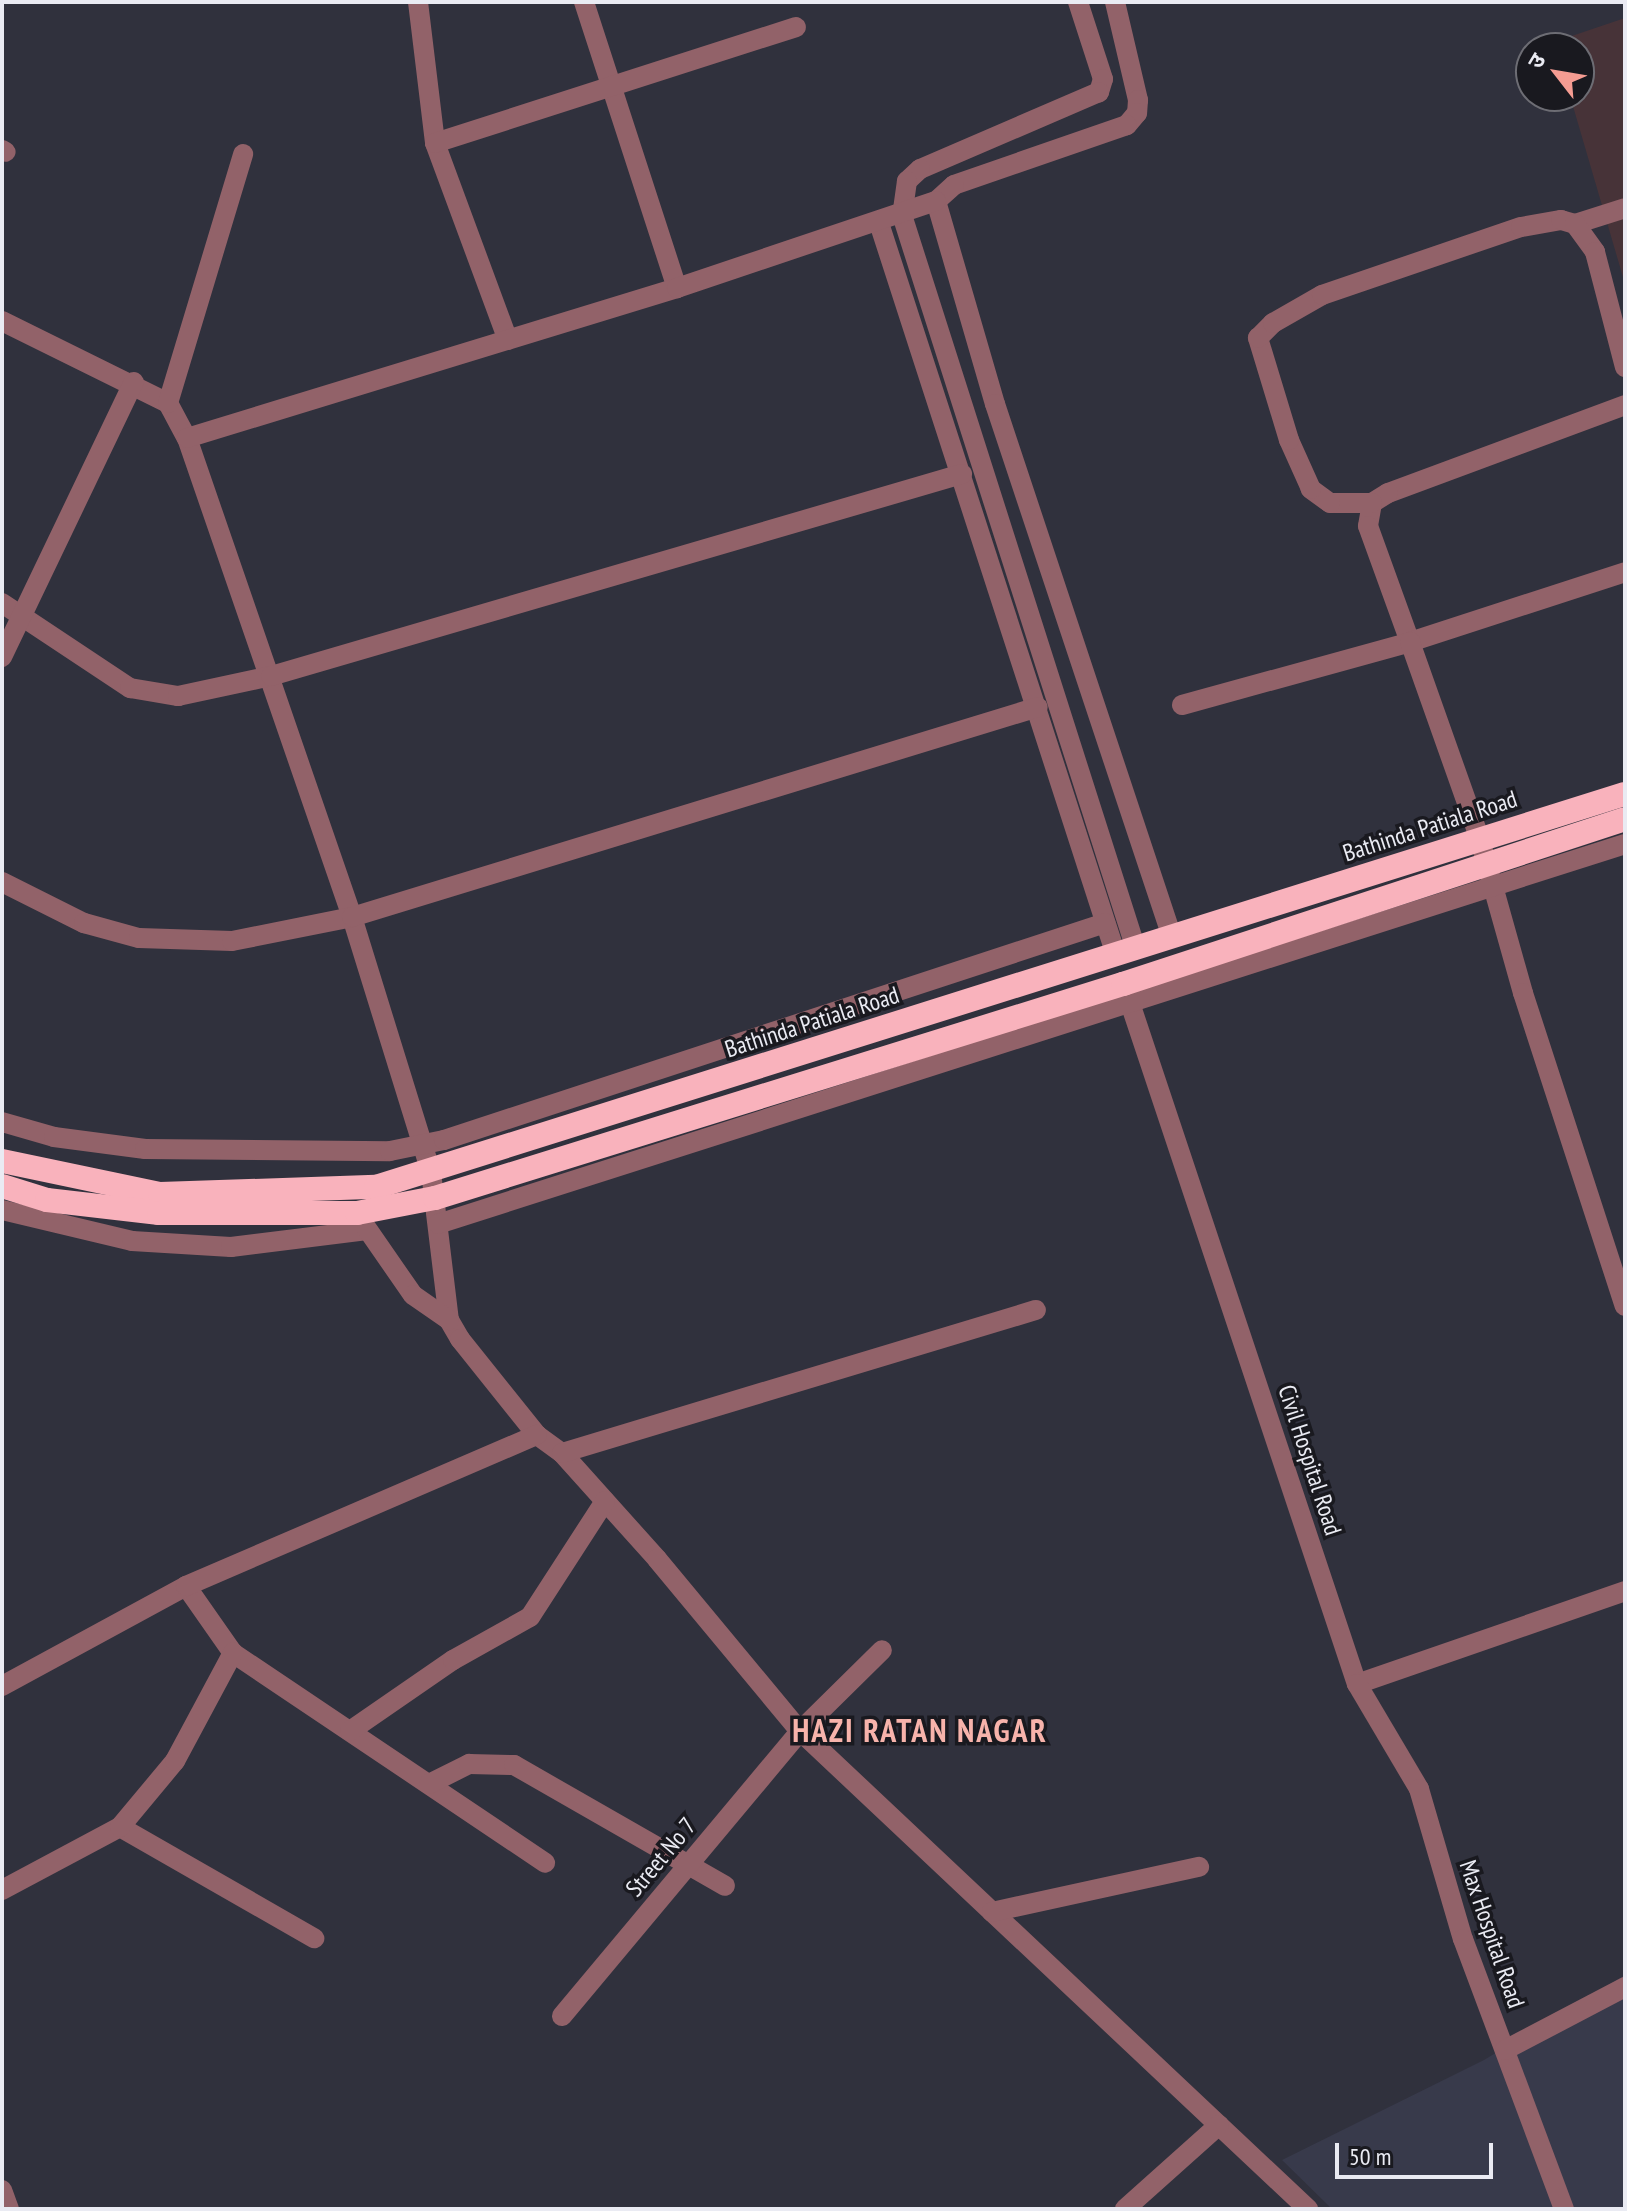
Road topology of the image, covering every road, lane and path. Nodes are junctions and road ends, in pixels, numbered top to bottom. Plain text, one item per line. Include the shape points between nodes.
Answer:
1 (418, 2) edge
2 (584, 2) edge
3 (1078, 2) edge
4 (1115, 2) edge
5 (796, 27) dead end
6 (611, 87) junction
7 (435, 143) junction
8 (243, 154) dead end
9 (936, 201) junction
10 (1625, 208) edge
11 (902, 215) junction
12 (879, 223) junction
13 (1575, 224) junction
14 (677, 288) junction
15 (2, 321) edge
16 (508, 340) junction
17 (1625, 367) edge
18 (134, 382) junction
19 (168, 403) junction
20 (1625, 405) edge
21 (187, 438) junction
22 (962, 474) junction
23 (1372, 503) junction
24 (1625, 572) edge
25 (2, 603) edge
26 (23, 613) junction
27 (1410, 642) junction
28 (2, 657) edge
29 (271, 676) junction
30 (1182, 705) dead end
31 (1038, 707) junction
32 (1625, 794) edge
33 (1625, 819) edge
34 (1480, 840) junction
35 (1625, 844) edge
36 (1491, 875) junction
37 (2, 882) edge
38 (1161, 903) junction
39 (1125, 914) junction
40 (352, 917) junction
41 (1105, 923) junction
42 (1172, 937) junction
43 (1126, 952) junction
44 (1126, 994) junction
45 (2, 1122) edge
46 (423, 1145) junction
47 (2, 1161) edge
48 (431, 1172) junction
49 (2, 1186) edge
50 (344, 1189) junction
51 (435, 1198) junction
52 (2, 1210) edge
53 (362, 1222) junction
54 (438, 1224) junction
55 (1621, 1279) edge
56 (1625, 1306) edge
57 (1036, 1310) dead end
58 (449, 1320) junction
59 (537, 1435) junction
60 (562, 1453) junction
61 (605, 1501) junction
62 (186, 1586) junction
63 (1625, 1591) edge
64 (882, 1650) dead end
65 (233, 1653) junction
66 (1357, 1684) junction
67 (2, 1686) edge
68 (350, 1731) junction
69 (800, 1731) junction
70 (429, 1784) junction
71 (120, 1827) junction
72 (545, 1863) dead end
73 (688, 1865) junction
74 (1199, 1867) dead end
75 (725, 1886) dead end
76 (2, 1890) edge
77 (992, 1912) junction
78 (314, 1938) dead end
79 (1625, 1987) edge
80 (562, 2016) dead end
81 (1505, 2050) junction
82 (1219, 2125) junction
83 (2, 2190) edge
84 (1296, 2205) edge
85 (9, 2209) edge
86 (1125, 2209) edge
87 (1564, 2209) edge

1 - 7 street
2 - 6 street
3 - 11 street via 1103,79 1099,92 920,169 907,181
4 - 9 street via 1138,100 1137,113 1127,125 954,185
5 - 6 street
6 - 7 street
6 - 14 street
7 - 16 street
8 - 19 street
9 - 11 street
9 - 38 street via 995,404
10 - 13 street
11 - 12 street
11 - 39 street
12 - 14 street
12 - 22 street
13 - 17 street via 1595,252
13 - 23 street via 1561,220 1521,227 1322,295 1273,323 1258,338 1289,440 1311,489 1330,503
14 - 16 street
15 - 18 street
16 - 21 street
18 - 19 street
18 - 26 street
19 - 21 street
20 - 23 street via 1490,453
21 - 29 street
22 - 29 street
22 - 31 street
23 - 27 street via 1372,543
24 - 27 street
25 - 26 street
26 - 28 street
26 - 29 street via 130,688 178,696
27 - 30 street
27 - 34 street
29 - 40 street
31 - 40 street
31 - 41 street
32 - 34 highway, Bathinda Patiala Road
33 - 36 highway
34 - 36 street
34 - 42 highway, Bathinda Patiala Road
35 - 36 street
36 - 44 highway
36 - 55 street via 1523,993
37 - 40 street via 84,923 139,938 232,941
38 - 39 street
38 - 42 street
39 - 43 street
40 - 46 street
41 - 43 street
41 - 46 street
42 - 43 highway, Bathinda Patiala Road
43 - 48 highway, Bathinda Patiala Road
44 - 51 highway
44 - 54 street
44 - 66 street, Civil Hospital Road
45 - 46 street via 54,1137 145,1149 340,1154
46 - 48 street
47 - 50 highway, Bathinda Patiala Road via 160,1194
48 - 50 highway, Bathinda Patiala Road via 376,1187
48 - 51 street
49 - 53 highway via 47,1200 159,1213
50 - 53 street
51 - 53 highway
51 - 54 street
52 - 53 street via 132,1241 231,1247
53 - 58 street via 413,1295
54 - 58 street
55 - 56 street
57 - 60 street
58 - 59 street
59 - 60 street
59 - 62 street
60 - 61 street
61 - 68 street via 530,1617 453,1660
61 - 69 street
62 - 65 street
62 - 67 street
63 - 66 street
64 - 69 street, Street No 7
65 - 68 street
65 - 71 street via 175,1761
66 - 81 street, Max Hospital Road via 1419,1789 1463,1939
68 - 70 street
69 - 73 street, Street No 7
69 - 77 street
70 - 72 street
70 - 73 street via 469,1764 514,1765
71 - 76 street
71 - 78 street
73 - 75 street
73 - 80 street, Street No 7
74 - 77 street
77 - 82 street
79 - 81 street
81 - 87 street, Max Hospital Road
82 - 84 street
82 - 86 street
83 - 85 street

